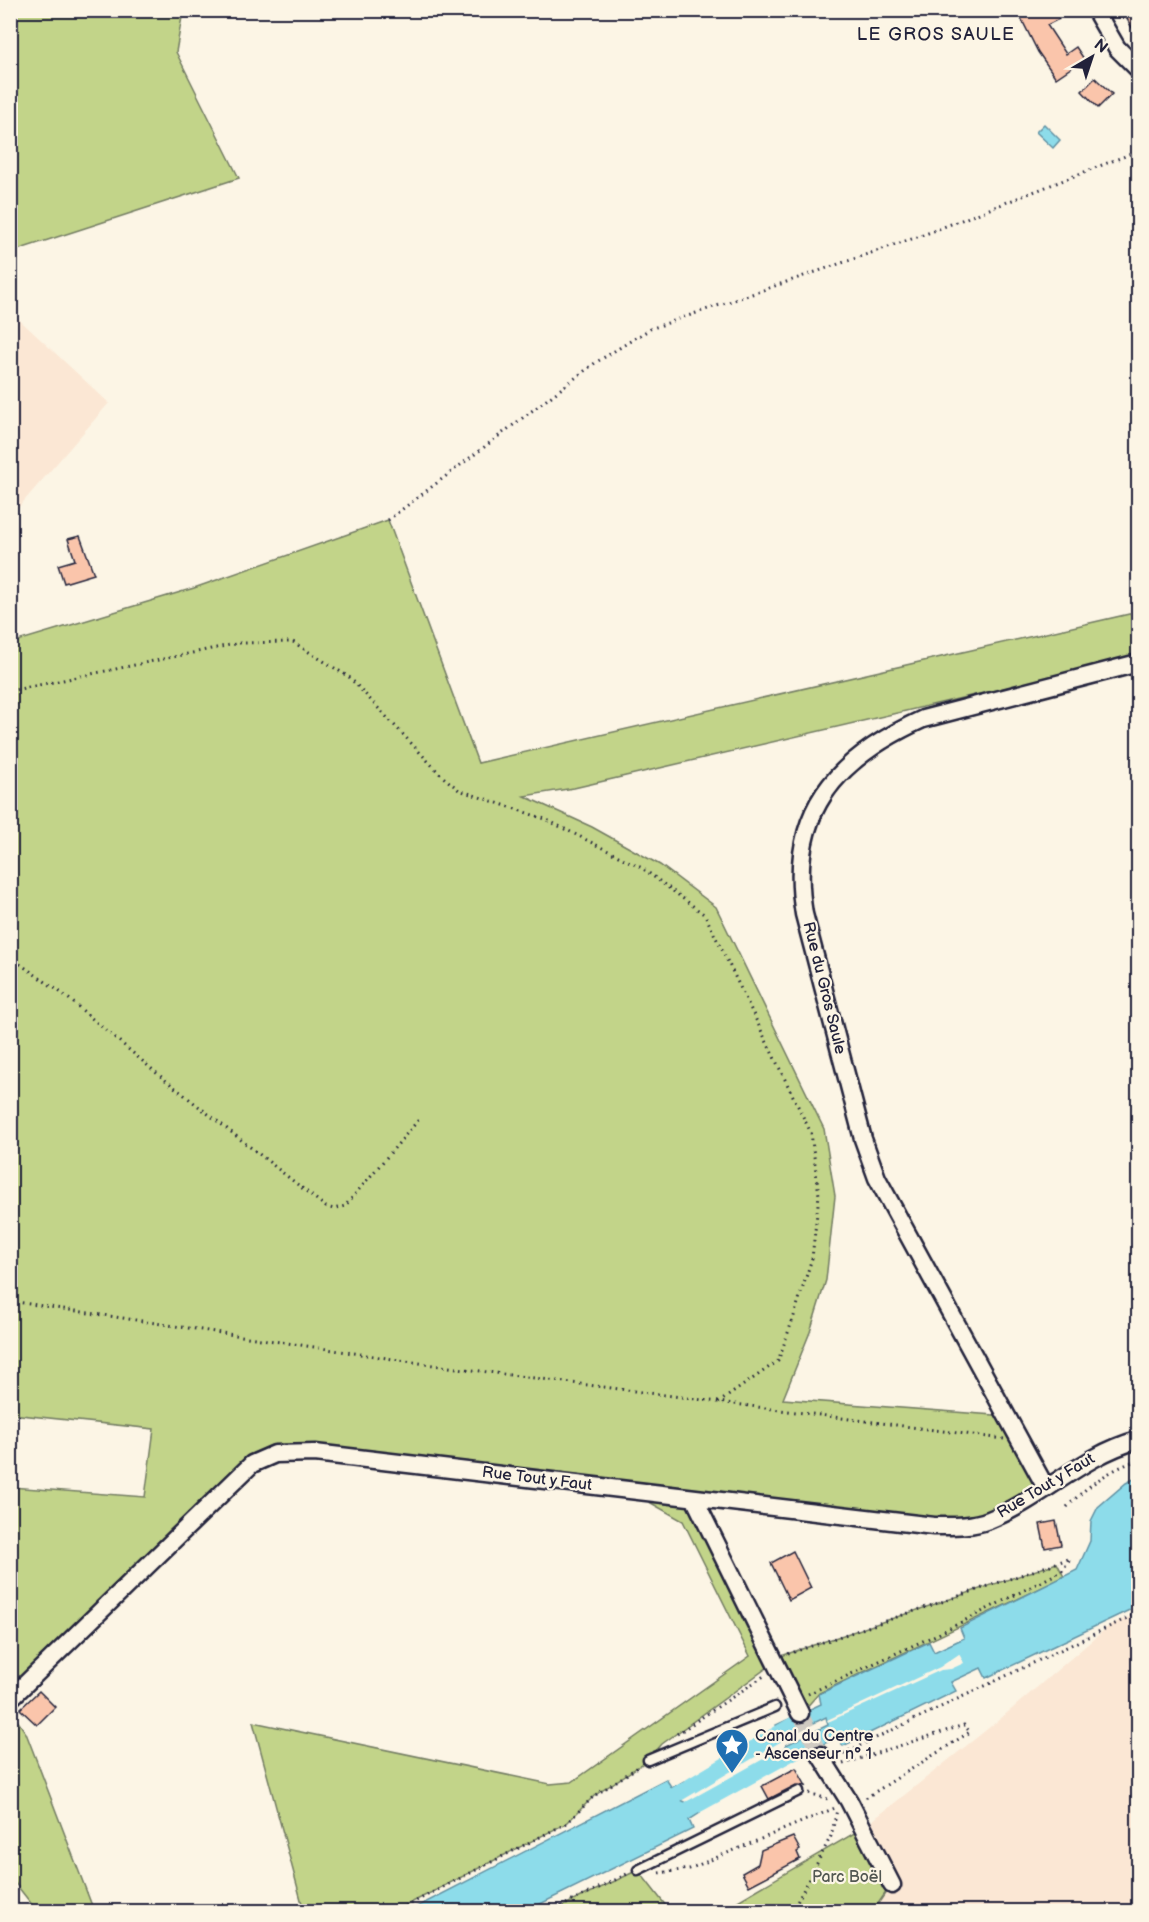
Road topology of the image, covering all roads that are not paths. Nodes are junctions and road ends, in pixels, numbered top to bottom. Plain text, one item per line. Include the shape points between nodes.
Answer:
1 (1095, 10) edge
2 (1138, 69) edge
3 (1138, 663) edge
4 (1138, 1440) edge
5 (1047, 1488) junction
6 (694, 1498) junction
7 (10, 1699) edge
8 (801, 1705) tunnel mouth
9 (775, 1707) dead end
10 (820, 1755) tunnel mouth
11 (648, 1760) road end
12 (799, 1791) road end
13 (638, 1870) road end
14 (892, 1885) dead end

1 - 2 street via 1117,48
3 - 5 street, Rue du Gros Saule via 923,719 900,729 859,755 837,775 815,808 800,859 804,914 863,1139 877,1178
4 - 5 street, Rue Tout y Faut via 1091,1458
5 - 6 street, Rue Tout y Faut via 987,1521 964,1526 934,1526
6 - 7 street, Rue Tout y Faut via 315,1453 265,1457 252,1464
6 - 8 street via 775,1662
9 - 11 lane
10 - 14 street via 840,1803
12 - 13 lane

